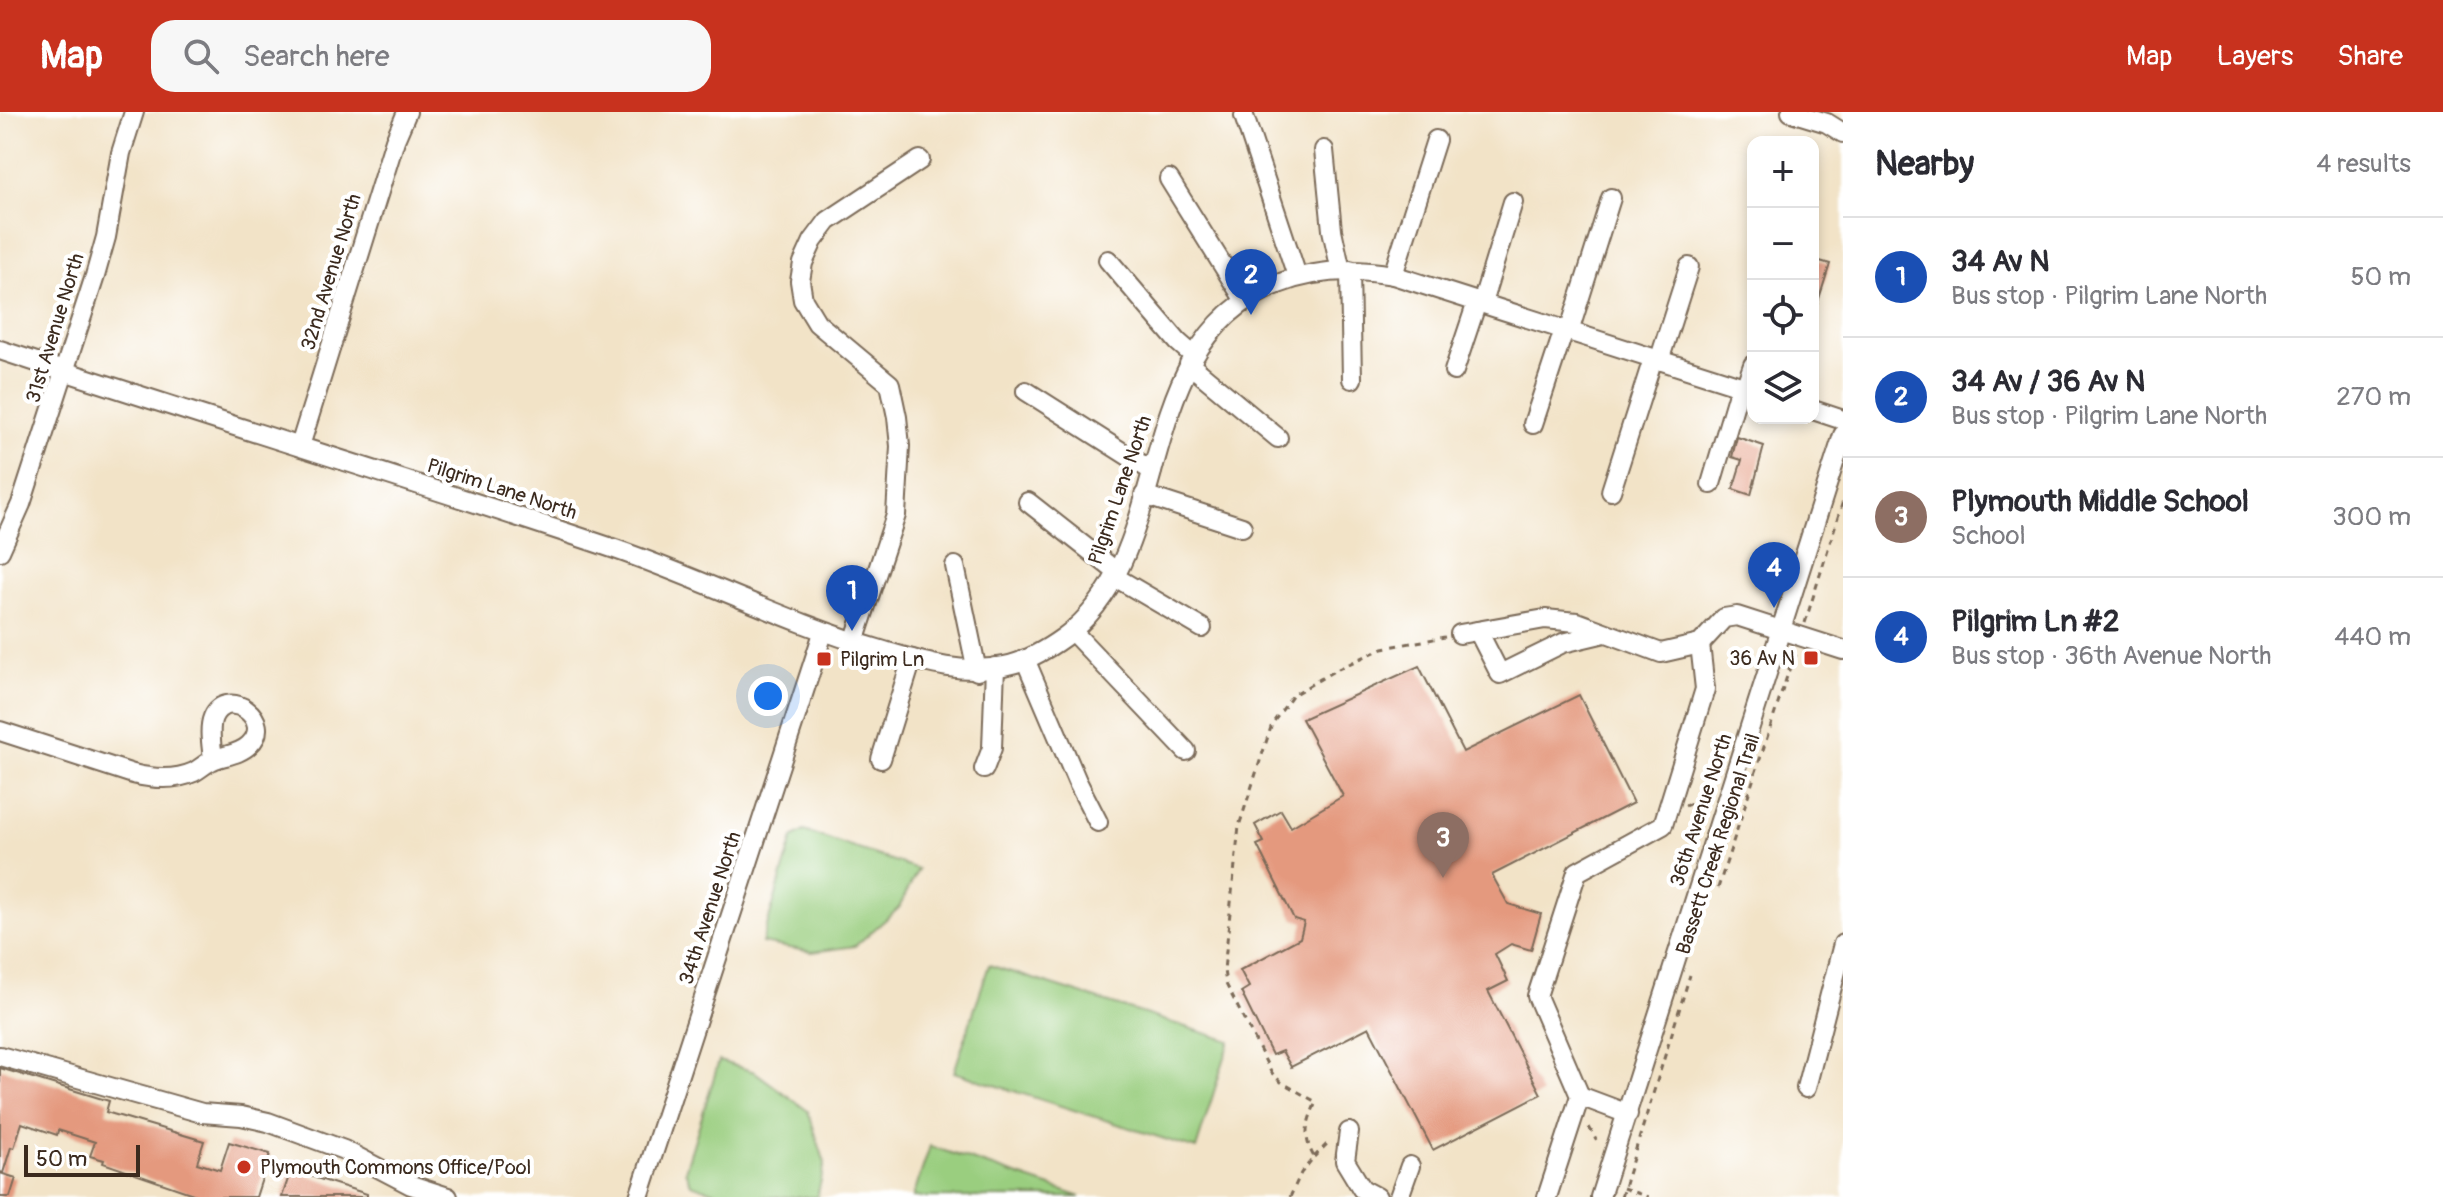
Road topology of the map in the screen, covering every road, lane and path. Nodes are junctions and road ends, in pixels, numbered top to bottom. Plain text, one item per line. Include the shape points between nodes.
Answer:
1 (134, 112) edge
2 (407, 112) edge
3 (1791, 112) edge
4 (1244, 116) dead end
5 (1843, 133) edge
6 (1436, 140) dead end
7 (1324, 150) dead end
8 (920, 160) dead end
9 (1169, 179) dead end
10 (1611, 198) dead end
11 (1513, 202) dead end
12 (1108, 260) dead end
13 (1689, 267) dead end
14 (1346, 270) junction
15 (1393, 275) junction
16 (1297, 276) junction
17 (1245, 301) junction
18 (1480, 303) junction
19 (1566, 331) junction
20 (0, 350) edge
21 (1191, 360) junction
22 (1656, 360) junction
23 (1454, 371) dead end
24 (66, 372) junction
25 (1352, 379) dead end
26 (1746, 388) edge
27 (1026, 391) dead end
28 (1819, 412) edge
29 (1843, 420) edge
30 (1533, 424) dead end
31 (1843, 435) edge
32 (1278, 438) dead end
33 (300, 446) junction
34 (1152, 471) junction
35 (1711, 484) dead end
36 (1611, 491) dead end
37 (1144, 495) junction
38 (1843, 501) edge
39 (1028, 502) dead end
40 (1242, 527) dead end
41 (0, 551) edge
42 (955, 566) dead end
43 (1116, 575) junction
44 (1202, 628) dead end
45 (1072, 631) junction
46 (1781, 631) junction
47 (1469, 632) junction
48 (823, 633) junction
49 (1608, 633) junction
50 (1801, 637) junction
51 (854, 642) junction
52 (1700, 644) junction
53 (1843, 650) edge
54 (912, 659) junction
55 (1025, 659) junction
56 (986, 669) junction
57 (0, 731) edge
58 (1186, 751) dead end
59 (881, 759) dead end
60 (213, 760) dead end
61 (984, 769) dead end
62 (1707, 795) dead end
63 (1666, 815) junction
64 (1098, 822) dead end
65 (1716, 893) dead end
66 (1843, 944) edge
67 (1692, 968) dead end
68 (0, 1056) edge
69 (1806, 1088) dead end
70 (1579, 1101) junction
71 (1628, 1114) junction
72 (1349, 1132) dead end
73 (1596, 1140) dead end
74 (1410, 1166) dead end
75 (448, 1197) edge
76 (639, 1197) edge
77 (1290, 1197) edge
78 (1377, 1197) edge
79 (1399, 1197) edge
80 (1547, 1197) edge
81 (1600, 1197) edge
82 (1621, 1197) edge

1 - 24 street, 31st Avenue North via 106,237
2 - 33 street, 32nd Avenue North
3 - 5 street
4 - 16 street
6 - 15 street
7 - 14 street via 1332,230
8 - 51 street via 828,221 813,241 800,281 803,300 817,323 890,384 897,417 896,515
9 - 17 street
10 - 19 street
11 - 18 street
12 - 21 street
13 - 22 street
14 - 15 street, Pilgrim Lane North
14 - 16 street, Pilgrim Lane North
14 - 25 street
15 - 18 street, Pilgrim Lane North
16 - 17 street, Pilgrim Lane North
17 - 21 street, Pilgrim Lane North via 1209,334
18 - 19 street, Pilgrim Lane North
18 - 23 street
19 - 22 street, Pilgrim Lane North
19 - 30 street
20 - 24 street, Pilgrim Lane North
21 - 32 street
21 - 34 street, Pilgrim Lane North
22 - 26 street, Pilgrim Lane North
22 - 36 street
24 - 33 street, Pilgrim Lane North
24 - 41 street, 31st Avenue North
26 - 35 street
27 - 34 street
28 - 29 street
31 - 46 street, 36th Avenue North
33 - 48 street, Pilgrim Lane North via 643,559
34 - 37 street, Pilgrim Lane North
37 - 40 street
37 - 43 street, Pilgrim Lane North
38 - 50 path, Bassett Creek Regional Trail
39 - 43 street
42 - 56 street
43 - 44 street
43 - 45 street, Pilgrim Lane North via 1093,612
45 - 55 street, Pilgrim Lane North
45 - 58 street
46 - 50 street
46 - 52 street via 1737,616 1724,618
46 - 71 street, 36th Avenue North
47 - 49 street via 1545,619 1577,622
47 - 49 street via 1500,674 1563,643
47 - 77 path via 1383,648 1293,695 1272,724 1239,826 1226,984 1271,1072 1316,1102 1305,1134 1314,1157
48 - 51 street, Pilgrim Lane North
48 - 76 street, 34th Avenue North
49 - 52 street via 1661,653
50 - 53 street
50 - 65 path, Bassett Creek Regional Trail
51 - 54 street, Pilgrim Lane North
52 - 63 street via 1705,689
54 - 56 street, Pilgrim Lane North
54 - 59 street
55 - 56 street, Pilgrim Lane North
55 - 64 street
56 - 61 street via 992,748
57 - 60 street via 153,779 193,772
62 - 63 path
63 - 70 street via 1663,825 1577,872 1537,996
66 - 69 street
67 - 82 path, Bassett Creek Regional Trail
68 - 75 street via 202,1113 268,1122
70 - 71 street
70 - 73 path
70 - 80 street
71 - 81 street, 36th Avenue North
72 - 78 street via 1345,1161 1362,1189
74 - 79 street

